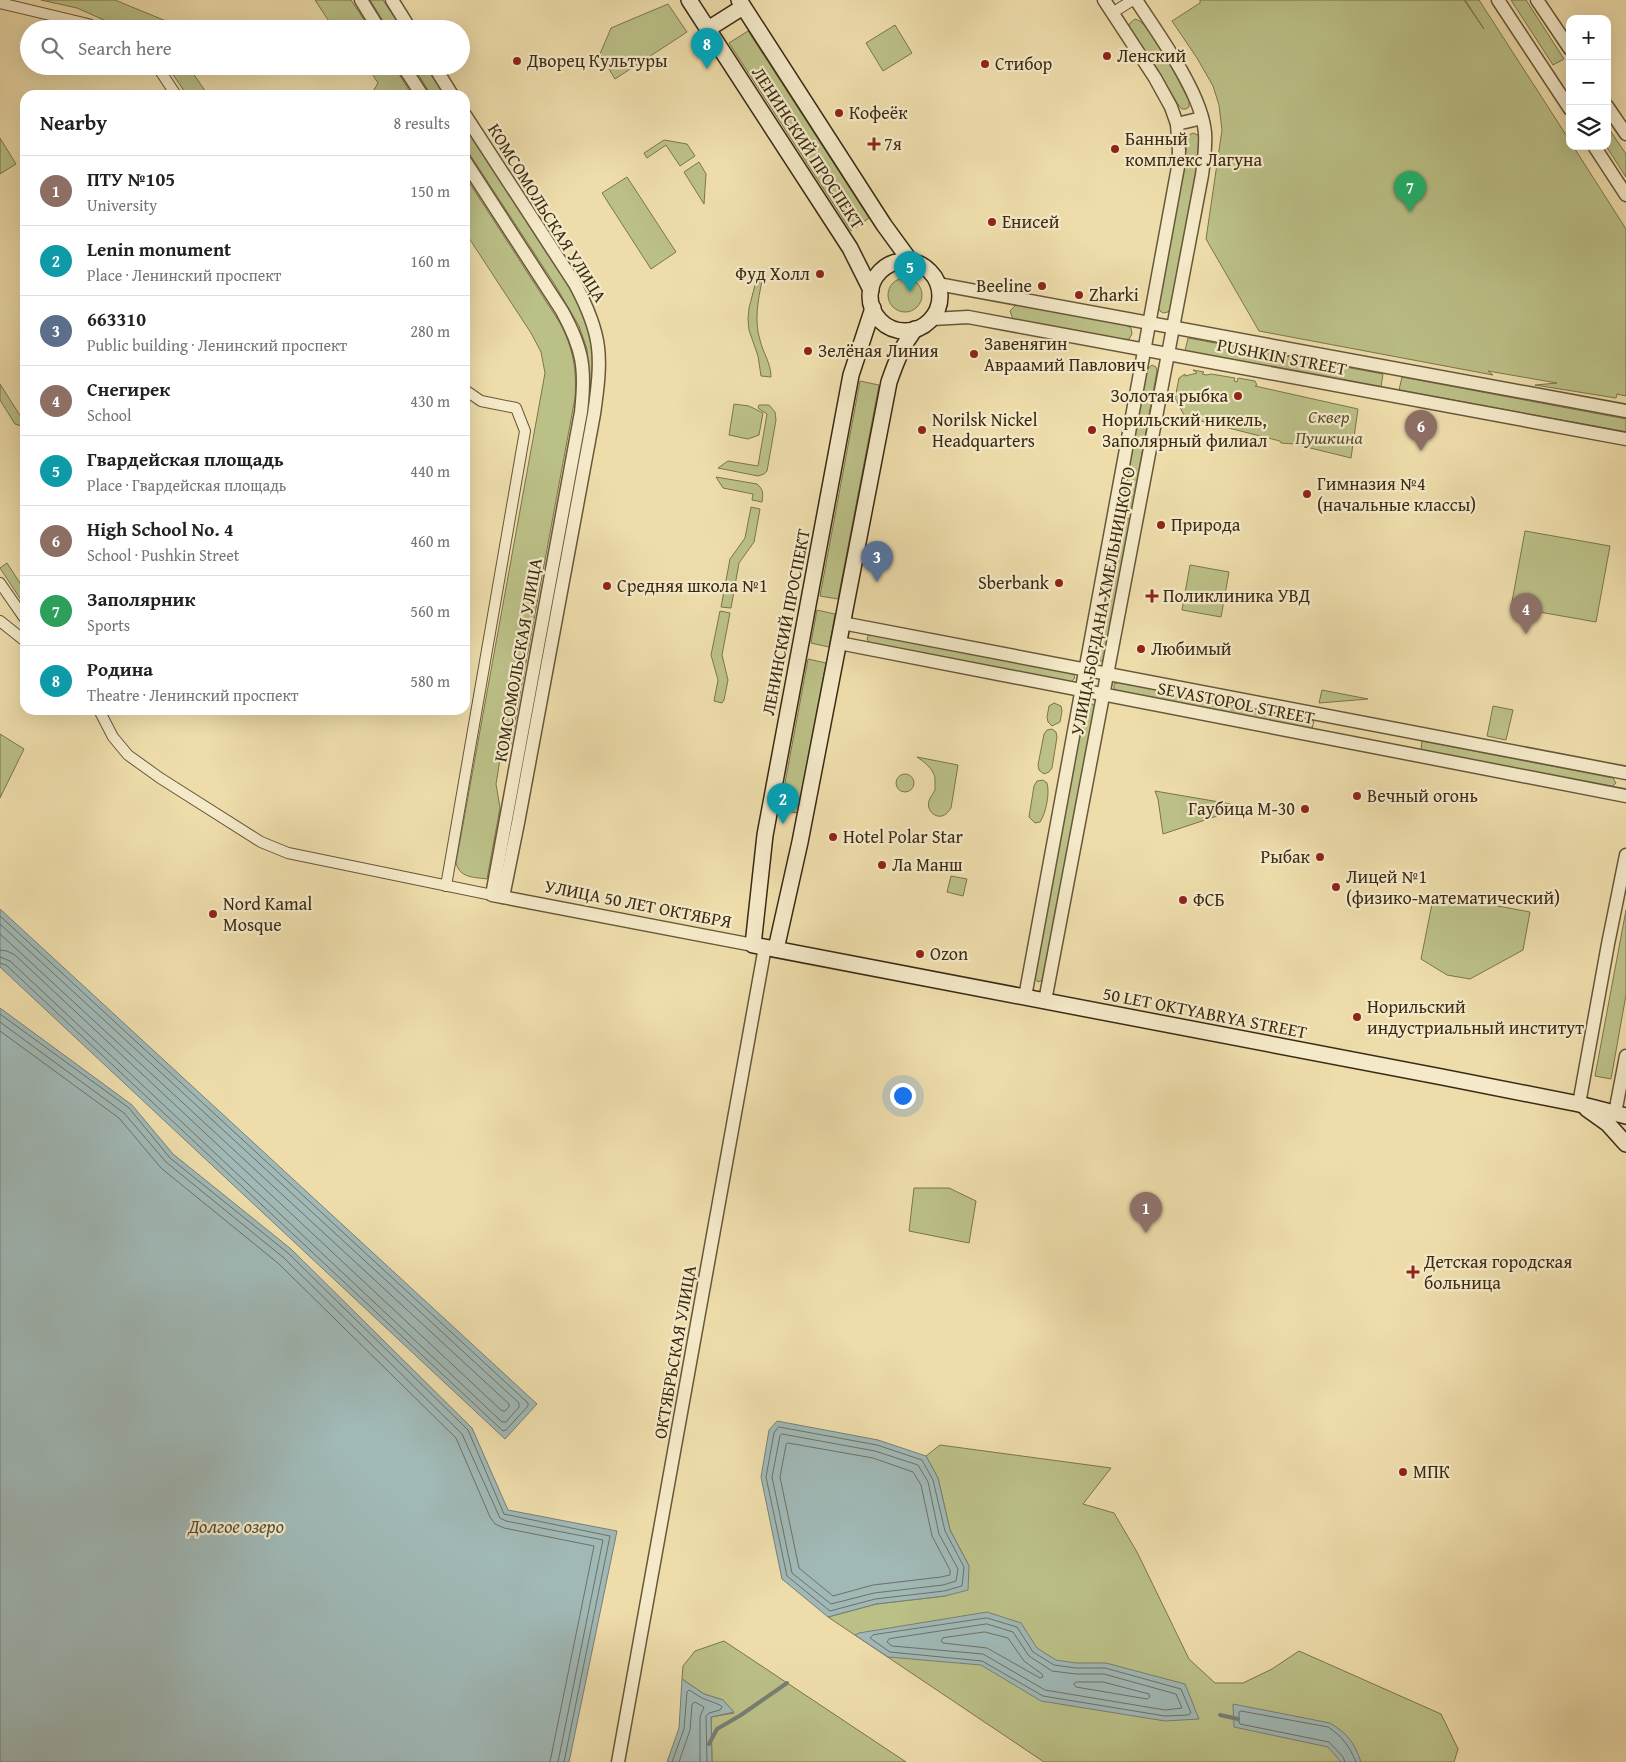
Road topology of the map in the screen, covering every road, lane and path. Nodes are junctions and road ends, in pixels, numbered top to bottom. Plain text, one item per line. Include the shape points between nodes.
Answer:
1 (360, 0) edge
2 (392, 0) edge
3 (689, 0) edge
4 (1104, 0) edge
5 (1134, 0) edge
6 (1498, 0) edge
7 (1537, 0) edge
8 (0, 3) edge
9 (741, 3) edge
10 (1112, 13) junction
11 (71, 20) edge
12 (373, 20) edge
13 (404, 20) edge
14 (708, 29) junction
15 (1566, 43) edge
16 (163, 75) edge
17 (409, 75) edge
18 (440, 75) edge
19 (173, 90) edge
20 (419, 90) edge
21 (449, 90) edge
22 (1567, 105) edge
23 (1611, 112) edge
24 (1202, 118) junction
25 (470, 122) edge
26 (1177, 124) junction
27 (1626, 134) edge
28 (1597, 150) edge
29 (470, 169) edge
30 (1626, 195) edge
31 (912, 262) junction
32 (938, 284) junction
33 (871, 290) junction
34 (872, 308) junction
35 (932, 319) junction
36 (1149, 324) junction
37 (1173, 328) junction
38 (916, 329) junction
39 (1144, 350) junction
40 (1168, 354) junction
41 (470, 393) edge
42 (1626, 411) edge
43 (1626, 439) edge
44 (570, 507) junction
45 (0, 582) edge
46 (20, 612) edge
47 (0, 621) edge
48 (842, 623) junction
49 (20, 637) edge
50 (838, 644) junction
51 (1085, 670) junction
52 (1107, 674) junction
53 (1082, 690) junction
54 (1103, 695) junction
55 (102, 715) edge
56 (1323, 715) junction
57 (1418, 733) junction
58 (1319, 737) junction
59 (1414, 755) junction
60 (1626, 773) edge
61 (1626, 796) edge
62 (1626, 855) edge
63 (446, 886) junction
64 (497, 896) junction
65 (765, 947) junction
66 (1025, 997) junction
67 (1045, 1001) junction
68 (1626, 1056) edge
69 (1579, 1104) junction
70 (1621, 1114) edge
71 (1626, 1144) edge
72 (618, 1762) edge

1 - 12 street
2 - 13 street
3 - 14 main road, ЛЕНИНСКИЙ ПРОСПЕКТ
4 - 10 street, УЛИЦА БОГДАНА ХМЕЛЬНИЦКОГО
5 - 10 street
5 - 24 street, УЛИЦА БОГДАНА ХМЕЛЬНИЦКОГО via 1175,60
6 - 22 street
7 - 15 street
8 - 11 street
9 - 14 main road, ЛЕНИНСКИЙ ПРОСПЕКТ
9 - 31 main road, ЛЕНИНСКИЙ ПРОСПЕКТ via 884,225
10 - 26 street, УЛИЦА БОГДАНА ХМЕЛЬНИЦКОГО via 1155,78
14 - 33 main road, ЛЕНИНСКИЙ ПРОСПЕКТ via 850,248
16 - 19 street
17 - 20 street
18 - 21 street
23 - 27 street
24 - 26 street
24 - 37 street, УЛИЦА БОГДАНА ХМЕЛЬНИЦКОГО via 1205,132 1202,175
25 - 44 street, КОМСОМОЛЬСКАЯ УЛИЦА via 575,284 595,327 600,357 594,414
26 - 36 street, УЛИЦА БОГДАНА ХМЕЛЬНИЦКОГО via 1178,167
28 - 30 street
29 - 44 street, КОМСОМОЛЬСКАЯ УЛИЦА via 562,311 580,350 583,396
31 - 32 main road via 927,269
31 - 33 main road via 898,262 886,267 876,277
32 - 35 main road via 940,302
32 - 36 street, PUSHKIN STREET
33 - 34 main road
34 - 38 main road via 879,320 890,327 902,331
34 - 65 main road, ЛЕНИНСКИЙ ПРОСПЕКТ via 851,375 765,835
35 - 38 main road
35 - 39 street, PUSHKIN STREET via 968,317
36 - 37 street, PUSHKIN STREET
36 - 39 street, УЛИЦА БОГДАНА ХМЕЛЬНИЦКОГО
37 - 40 street, УЛИЦА БОГДАНА ХМЕЛЬНИЦКОГО
37 - 42 street, PUSHKIN STREET
38 - 48 main road via 898,355 889,382
39 - 40 street, PUSHKIN STREET
39 - 51 street, УЛИЦА БОГДАНА ХМЕЛЬНИЦКОГО
40 - 43 street, PUSHKIN STREET
40 - 52 street, УЛИЦА БОГДАНА ХМЕЛЬНИЦКОГО
41 - 63 street via 481,401 516,408 524,431
44 - 64 street, КОМСОМОЛЬСКАЯ УЛИЦА
45 - 46 street
47 - 49 street
48 - 50 main road
48 - 51 street, SEVASTOPOL STREET
50 - 53 street, SEVASTOPOL STREET
50 - 65 main road via 800,842
51 - 52 street, SEVASTOPOL STREET
51 - 53 street, УЛИЦА БОГДАНА ХМЕЛЬНИЦКОГО
52 - 54 street, УЛИЦА БОГДАНА ХМЕЛЬНИЦКОГО
52 - 56 street, SEVASTOPOL STREET
53 - 54 street, SEVASTOPOL STREET
53 - 66 street, УЛИЦА БОГДАНА ХМЕЛЬНИЦКОГО
54 - 58 street, SEVASTOPOL STREET
54 - 67 street, УЛИЦА БОГДАНА ХМЕЛЬНИЦКОГО
55 - 63 street via 113,738 128,755 261,842 288,853
56 - 57 street, SEVASTOPOL STREET
56 - 58 street
57 - 59 street
57 - 60 street, SEVASTOPOL STREET
58 - 59 street, SEVASTOPOL STREET
59 - 61 street, SEVASTOPOL STREET
62 - 69 street
63 - 64 street
64 - 65 street, УЛИЦА 50 ЛЕТ ОКТЯБРЯ
65 - 66 main road, 50 LET OKTYABRYA STREET
65 - 72 street, ОКТЯБРЬСКАЯ УЛИЦА
66 - 67 main road, 50 LET OKTYABRYA STREET
67 - 69 main road, 50 LET OKTYABRYA STREET
68 - 70 street
69 - 70 main road, 50 LET OKTYABRYA STREET
69 - 71 main road via 1608,1124

